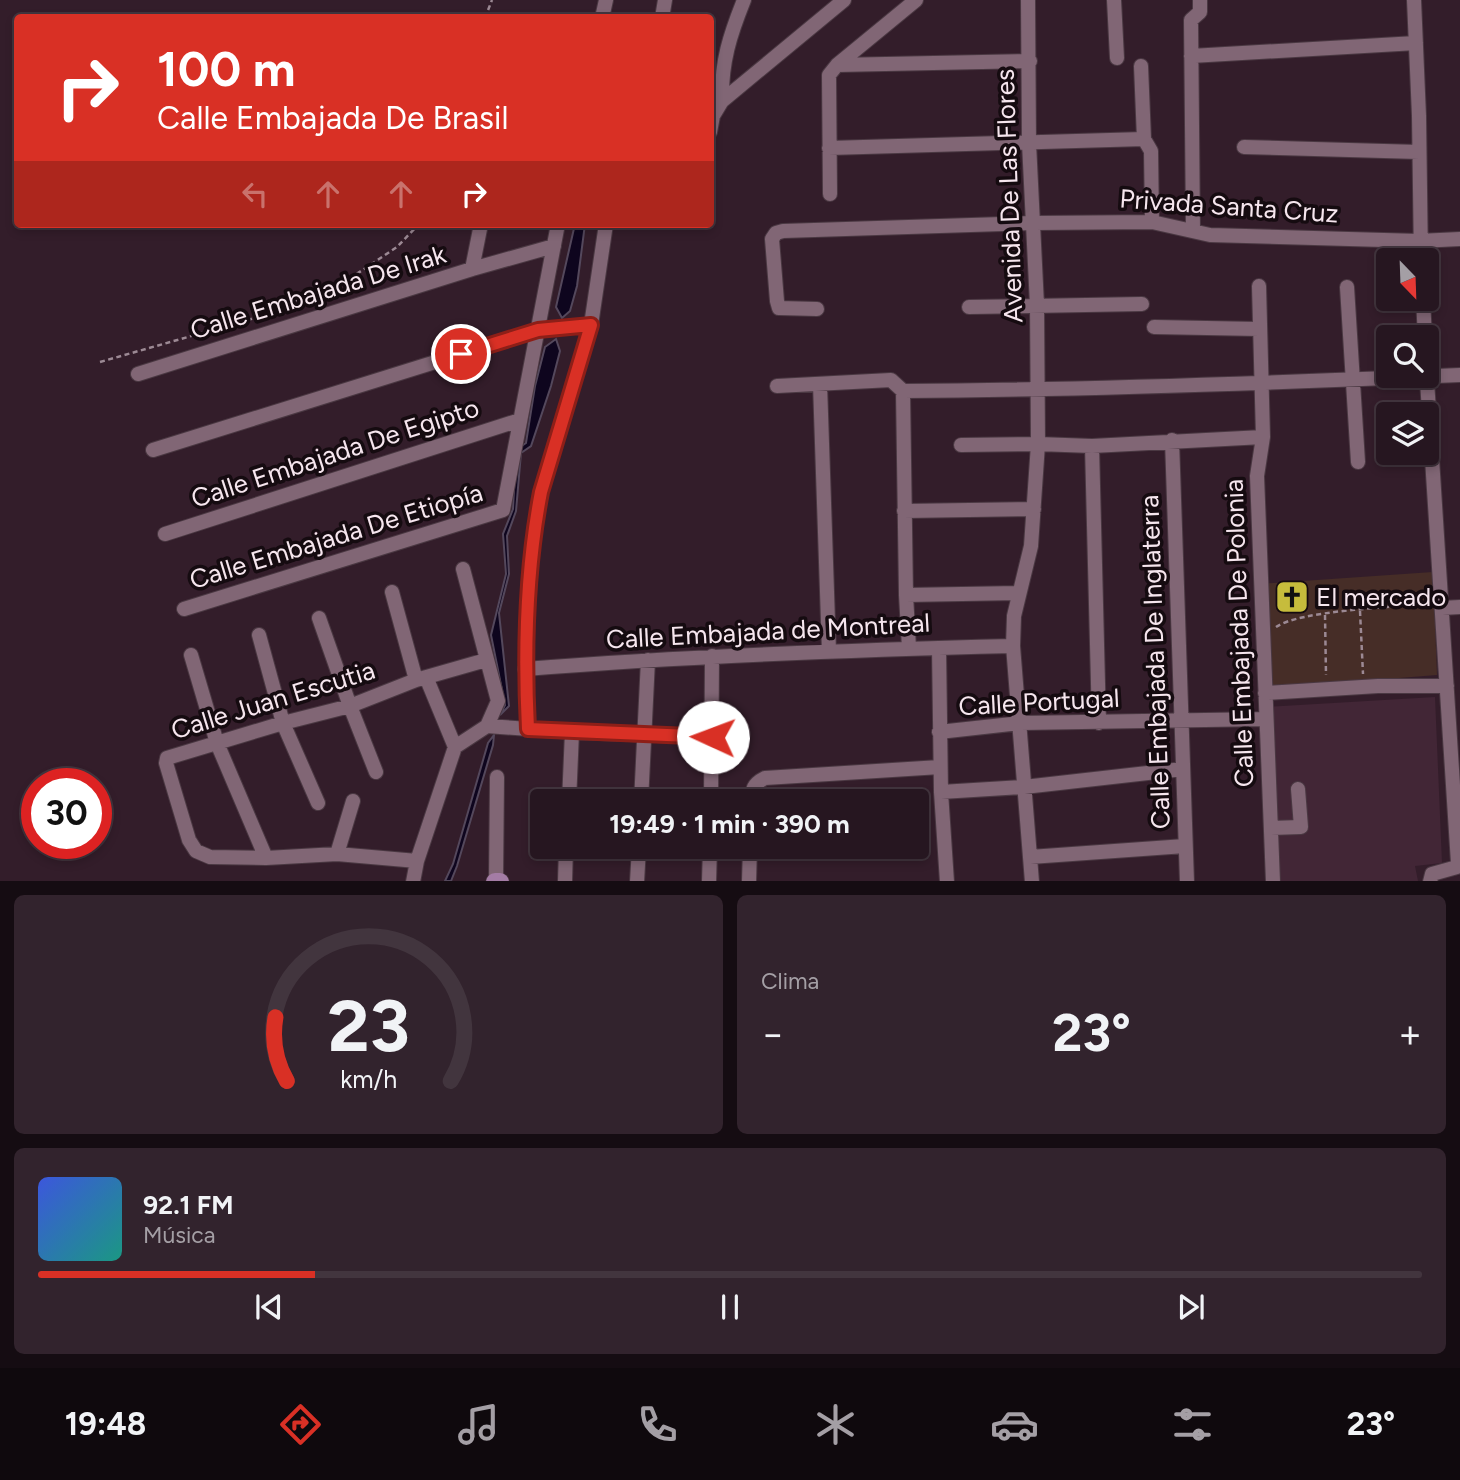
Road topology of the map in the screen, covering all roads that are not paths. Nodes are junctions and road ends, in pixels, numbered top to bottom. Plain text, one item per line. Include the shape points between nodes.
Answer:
1 (744, 0) edge
2 (844, 0) edge
3 (916, 0) edge
4 (1028, 0) edge
5 (1114, 0) edge
6 (1200, 0) edge
7 (1413, 0) edge
8 (1416, 43) junction
9 (1191, 55) junction
10 (1117, 58) dead end
11 (1030, 61) junction
12 (837, 65) junction
13 (1140, 66) dead end
14 (722, 101) junction
15 (714, 114) edge
16 (1144, 139) junction
17 (1029, 143) junction
18 (1244, 147) dead end
19 (829, 148) junction
20 (1419, 152) junction
21 (830, 194) dead end
22 (1152, 222) junction
23 (1034, 223) junction
24 (480, 228) edge
25 (557, 228) edge
26 (605, 228) edge
27 (1193, 230) junction
28 (1460, 239) edge
29 (1419, 241) junction
30 (554, 246) junction
31 (1419, 248) edge
32 (472, 269) junction
33 (1259, 286) dead end
34 (1347, 286) dead end
35 (1142, 303) dead end
36 (1037, 305) junction
37 (969, 307) dead end
38 (817, 309) dead end
39 (591, 325) junction
40 (1154, 327) dead end
41 (1259, 329) junction
42 (538, 330) junction
43 (138, 374) dead end
44 (1460, 375) edge
45 (1439, 376) edge
46 (1376, 379) edge
47 (1354, 381) junction
48 (1261, 382) junction
49 (820, 384) junction
50 (777, 386) dead end
51 (1428, 388) edge
52 (1038, 390) junction
53 (904, 391) junction
54 (520, 420) junction
55 (1263, 438) junction
56 (1172, 440) junction
57 (1038, 444) junction
58 (961, 445) dead end
59 (1092, 446) junction
60 (153, 450) dead end
61 (1358, 462) dead end
62 (1034, 509) junction
63 (904, 511) junction
64 (165, 534) dead end
65 (463, 569) dead end
66 (392, 592) dead end
67 (1019, 593) junction
68 (906, 595) junction
69 (1441, 605) junction
70 (1460, 607) edge
71 (184, 609) dead end
72 (319, 618) dead end
73 (259, 635) dead end
74 (1013, 646) junction
75 (909, 648) junction
76 (939, 648) junction
77 (829, 650) junction
78 (191, 655) dead end
79 (712, 656) junction
80 (486, 660) junction
81 (648, 660) junction
82 (525, 670) junction
83 (421, 679) junction
84 (1447, 686) junction
85 (1265, 693) junction
86 (350, 706) junction
87 (1266, 719) junction
88 (1183, 722) junction
89 (283, 723) junction
90 (1021, 723) junction
91 (1100, 723) junction
92 (495, 725) junction
93 (528, 729) junction
94 (572, 732) junction
95 (939, 732) junction
96 (644, 734) junction
97 (713, 737) junction
98 (217, 743) junction
99 (454, 747) junction
100 (940, 767) junction
101 (1183, 769) junction
102 (376, 772) dead end
103 (498, 777) dead end
104 (1024, 787) junction
105 (570, 789) edge
106 (642, 789) edge
107 (711, 789) edge
108 (752, 789) edge
109 (1298, 789) dead end
110 (941, 792) junction
111 (353, 801) dead end
112 (318, 803) dead end
113 (1271, 828) junction
114 (1185, 846) junction
115 (337, 855) junction
116 (1030, 857) junction
117 (266, 858) junction
118 (566, 859) edge
119 (638, 859) edge
120 (710, 859) edge
121 (749, 859) edge
122 (417, 861) junction
123 (411, 881) edge
124 (497, 881) edge
125 (565, 881) edge
126 (637, 881) edge
127 (709, 881) edge
128 (748, 881) edge
129 (947, 881) edge
130 (1032, 881) edge
131 (1187, 881) edge
132 (1273, 881) edge
133 (1430, 881) edge

1 - 14 street via 728,40
2 - 14 street
3 - 12 street
4 - 11 street, Avenida De Las Flores
5 - 10 street
6 - 9 street via 1200,12 1191,20
7 - 8 street
8 - 9 street
8 - 20 street
9 - 27 street
11 - 12 street
11 - 17 street, Avenida De Las Flores
12 - 19 street via 829,75
13 - 16 street
14 - 15 street
16 - 17 street
16 - 22 street via 1151,151
17 - 19 street
17 - 23 street, Avenida De Las Flores
18 - 20 street
19 - 21 street
20 - 29 street
22 - 23 street, Privada Santa Cruz
22 - 27 street, Privada Santa Cruz
23 - 36 street, Avenida De Las Flores
23 - 38 street, Privada Santa Cruz via 776,233 772,239 779,308
24 - 32 street
25 - 30 street
26 - 39 street
27 - 29 street, Privada Santa Cruz
28 - 29 street, Privada Santa Cruz
29 - 31 street
30 - 32 street, Calle Embajada De Irak
30 - 42 street
32 - 43 street, Calle Embajada De Irak
33 - 41 street, Calle Embajada De Polonia
34 - 47 street
35 - 36 street
36 - 37 street
36 - 52 street, Avenida De Las Flores
39 - 42 street
39 - 82 street via 541,492
40 - 41 street
41 - 48 street, Calle Embajada De Polonia
42 - 54 street
42 - 60 street
44 - 45 street
46 - 47 street
47 - 48 street
47 - 61 street
48 - 52 street
48 - 55 street, Calle Embajada De Polonia
49 - 50 street
49 - 53 street via 891,380
49 - 77 street
51 - 69 street
52 - 53 street
52 - 57 street, Avenida De Las Flores
53 - 63 street
54 - 64 street, Calle Embajada De Egipto
54 - 71 street, Calle Embajada De Etiopía via 503,509
55 - 56 street
55 - 85 street, Calle Embajada De Polonia via 1257,477
56 - 59 street
56 - 88 street, Calle Embajada De Inglaterra
57 - 58 street
57 - 59 street
57 - 62 street, Avenida De Las Flores
59 - 91 street
62 - 63 street
62 - 67 street, Avenida De Las Flores via 1031,546
63 - 68 street
65 - 80 street
66 - 83 street
67 - 68 street
67 - 74 street, Avenida De Las Flores
68 - 75 street
69 - 70 street
69 - 84 street
72 - 86 street
73 - 89 street
74 - 76 street, Calle Embajada de Montreal
74 - 90 street, Avenida De Las Flores
75 - 76 street, Calle Embajada de Montreal
75 - 77 street, Calle Embajada de Montreal
76 - 95 street
77 - 79 street, Calle Embajada de Montreal
78 - 98 street
79 - 81 street, Calle Embajada de Montreal
79 - 97 street
80 - 83 street, Calle Juan Escutia
80 - 92 street via 498,701
81 - 82 street, Calle Embajada de Montreal
81 - 96 street
82 - 93 street
83 - 86 street, Calle Juan Escutia
83 - 99 street
84 - 85 street
84 - 133 street via 1458,863 1452,870 1432,874
85 - 87 street, Calle Embajada De Polonia
86 - 89 street, Calle Juan Escutia
86 - 102 street
87 - 88 street, Calle Portugal
87 - 113 street, Calle Embajada De Polonia
88 - 91 street, Calle Portugal
88 - 101 street, Calle Embajada De Inglaterra
89 - 98 street, Calle Juan Escutia
89 - 112 street
90 - 91 street, Calle Portugal
90 - 95 street, Calle Portugal
90 - 104 street, Avenida De Las Flores
92 - 93 street
92 - 99 street
93 - 94 street
94 - 96 street
94 - 105 street
95 - 100 street
96 - 97 street
96 - 106 street
97 - 107 street
98 - 117 street
98 - 117 street, Calle Juan Escutia via 171,757 166,763 189,839 196,851 210,857
99 - 122 street
100 - 108 street via 765,778
100 - 110 street
101 - 104 street
101 - 114 street, Calle Embajada De Inglaterra
103 - 124 street
104 - 110 street
104 - 116 street, Avenida De Las Flores
109 - 113 street via 1301,827
110 - 129 street
111 - 115 street
113 - 132 street, Calle Embajada De Polonia
114 - 116 street
114 - 131 street, Calle Embajada De Inglaterra
115 - 117 street
115 - 122 street
116 - 130 street, Avenida De Las Flores
118 - 125 street
119 - 126 street
120 - 127 street
121 - 128 street
122 - 123 street

